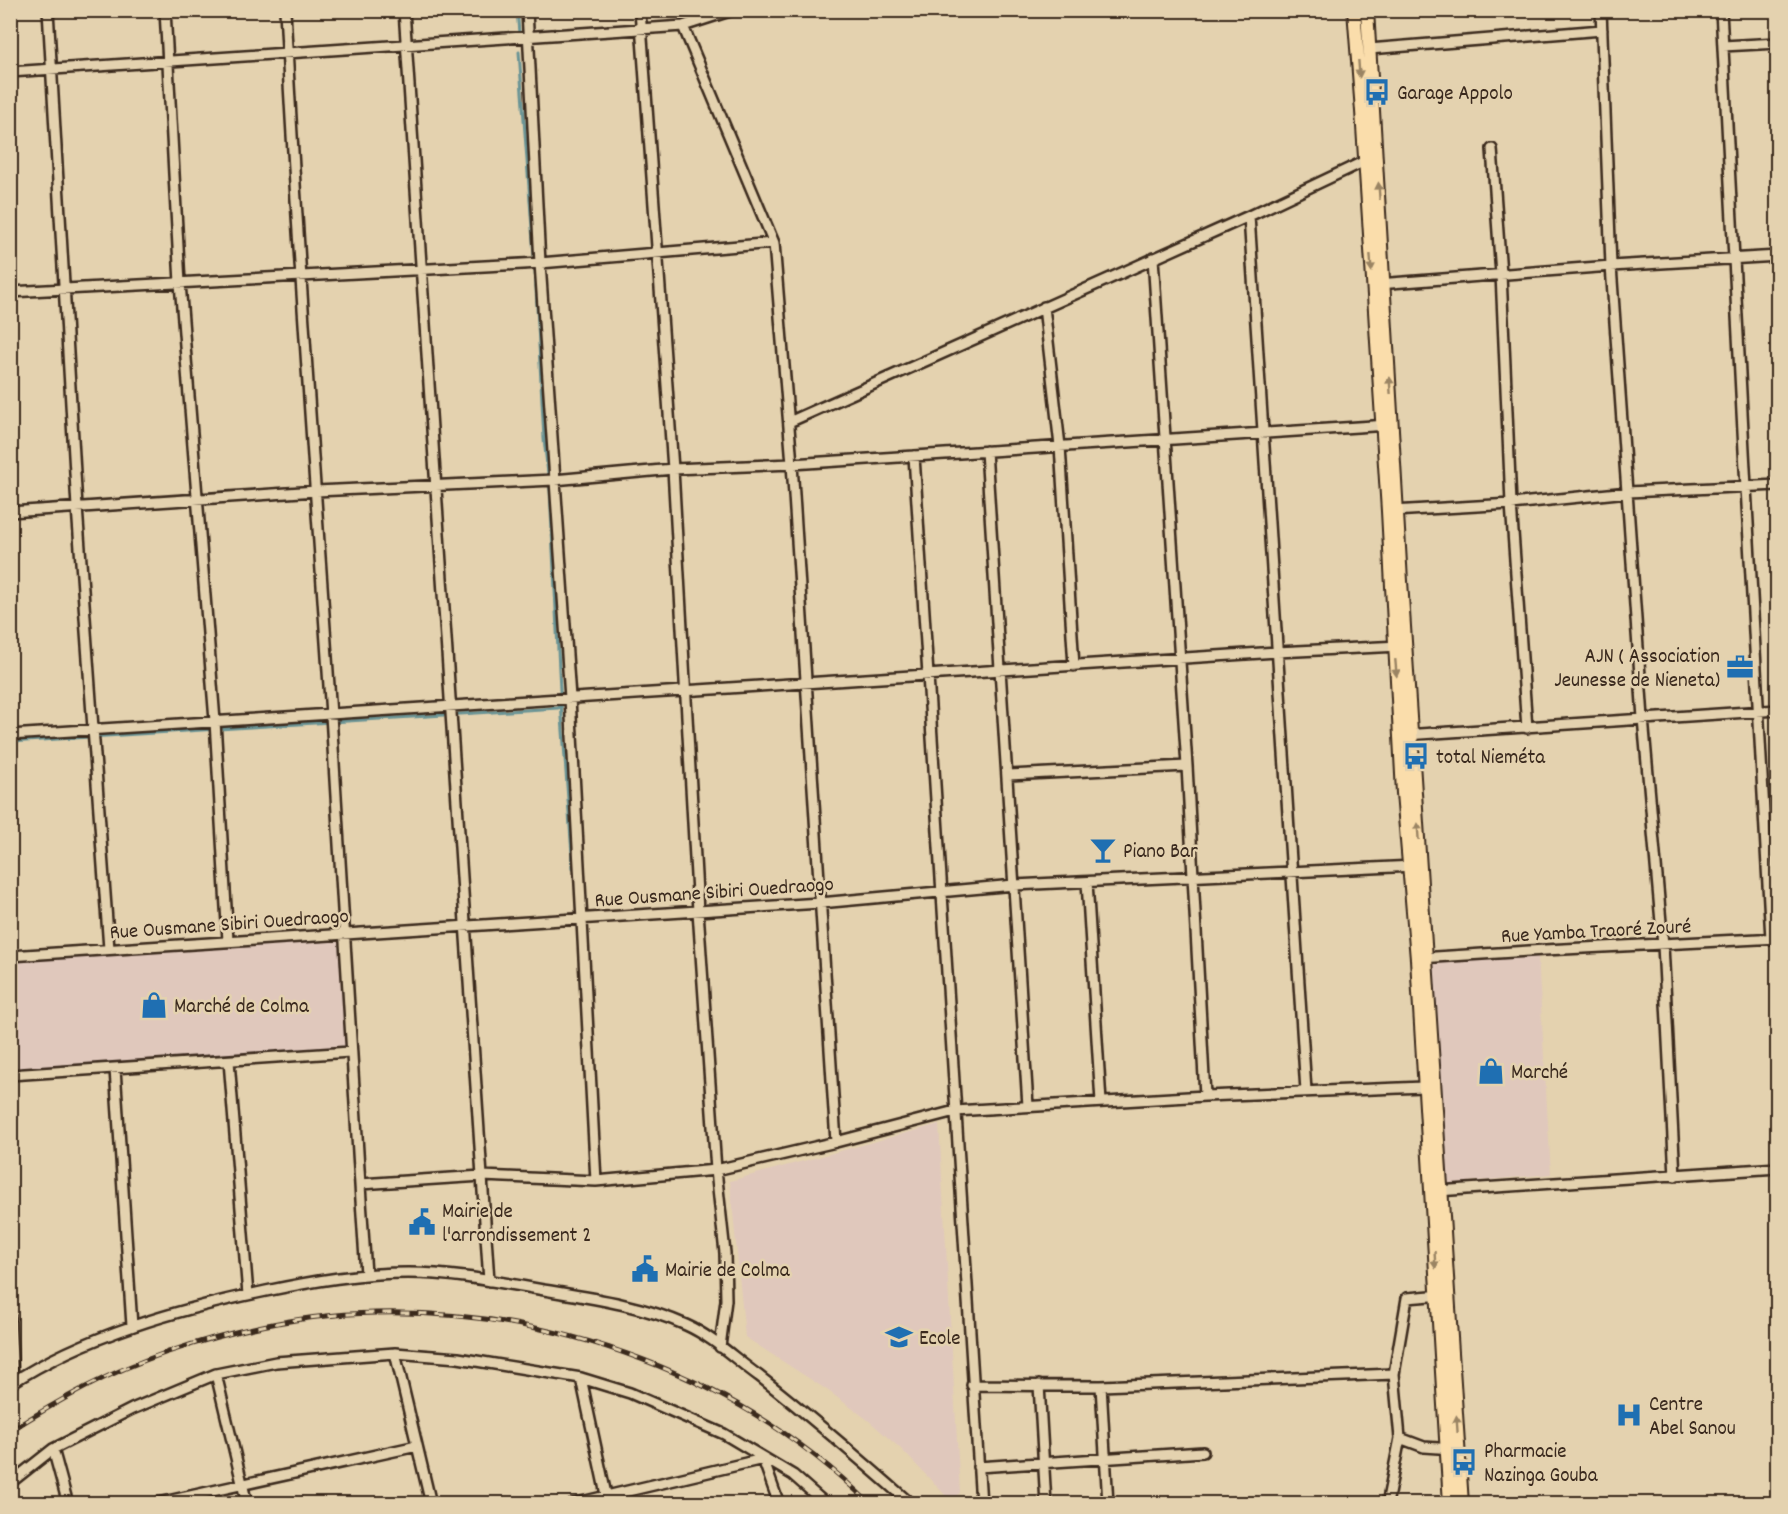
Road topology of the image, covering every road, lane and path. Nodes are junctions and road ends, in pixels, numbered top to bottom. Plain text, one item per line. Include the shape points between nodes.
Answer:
1 (48, 10) edge
2 (165, 10) edge
3 (285, 10) edge
4 (404, 10) edge
5 (527, 10) edge
6 (640, 10) edge
7 (733, 10) edge
8 (1353, 10) edge
9 (1367, 10) edge
10 (1601, 10) edge
11 (1721, 10) edge
12 (683, 26) junction
13 (641, 28) junction
14 (1602, 30) junction
15 (529, 38) junction
16 (1778, 43) edge
17 (406, 46) junction
18 (1723, 46) junction
19 (1369, 50) junction
20 (288, 55) junction
21 (168, 63) junction
22 (52, 70) junction
23 (10, 72) edge
24 (1492, 149) dead end
25 (1371, 160) junction
26 (1249, 216) junction
27 (774, 243) junction
28 (658, 254) junction
29 (1778, 256) edge
30 (1153, 258) junction
31 (1735, 259) junction
32 (540, 263) junction
33 (1611, 266) junction
34 (422, 268) junction
35 (1502, 274) junction
36 (300, 275) junction
37 (180, 283) junction
38 (1378, 284) junction
39 (64, 290) junction
40 (10, 292) edge
41 (1044, 307) junction
42 (789, 422) junction
43 (1387, 425) junction
44 (1263, 433) junction
45 (1165, 439) junction
46 (1060, 446) junction
47 (986, 451) junction
48 (914, 456) junction
49 (792, 464) junction
50 (673, 469) junction
51 (554, 480) junction
52 (435, 485) junction
53 (1778, 485) edge
54 (1747, 487) junction
55 (316, 491) junction
56 (1628, 492) junction
57 (199, 500) junction
58 (1511, 504) junction
59 (77, 507) junction
60 (1393, 511) junction
61 (10, 512) edge
62 (1400, 646) junction
63 (1277, 652) junction
64 (1178, 658) junction
65 (1074, 666) junction
66 (1000, 670) junction
67 (927, 675) junction
68 (807, 684) junction
69 (685, 691) junction
70 (570, 698) junction
71 (451, 706) junction
72 (1778, 710) edge
73 (1757, 711) junction
74 (331, 714) junction
75 (1643, 718) junction
76 (215, 721) junction
77 (1527, 728) junction
78 (94, 729) junction
79 (10, 735) edge
80 (1406, 735) junction
81 (1187, 766) junction
82 (1008, 775) junction
83 (1415, 866) junction
84 (1291, 872) junction
85 (1192, 877) junction
86 (1087, 882) junction
87 (1014, 885) junction
88 (942, 892) junction
89 (820, 903) junction
90 (698, 911) junction
91 (581, 918) junction
92 (465, 926) junction
93 (345, 933) junction
94 (1774, 938) edge
95 (228, 941) junction
96 (1663, 945) junction
97 (109, 949) junction
98 (10, 956) edge
99 (1422, 958) junction
100 (350, 1052) junction
101 (229, 1060) junction
102 (115, 1069) junction
103 (10, 1076) edge
104 (1424, 1087) junction
105 (1306, 1091) junction
106 (1205, 1096) junction
107 (1101, 1102) junction
108 (1028, 1106) junction
109 (955, 1111) junction
110 (836, 1142) junction
111 (1778, 1168) edge
112 (716, 1170) junction
113 (482, 1176) junction
114 (1675, 1176) junction
115 (596, 1181) junction
116 (360, 1184) junction
117 (1436, 1192) junction
118 (366, 1274) junction
119 (489, 1281) junction
120 (248, 1295) junction
121 (1442, 1295) junction
122 (10, 1317) edge
123 (11, 1323) edge
124 (132, 1326) junction
125 (720, 1347) junction
126 (395, 1353) junction
127 (216, 1374) junction
128 (1394, 1374) junction
129 (580, 1378) junction
130 (12, 1383) edge
131 (972, 1385) junction
132 (1040, 1385) junction
133 (1101, 1386) junction
134 (1400, 1438) junction
135 (417, 1446) junction
136 (53, 1449) junction
137 (1445, 1449) junction
138 (1458, 1449) junction
139 (1203, 1452) dead end
140 (763, 1459) junction
141 (1106, 1459) junction
142 (1044, 1463) junction
143 (978, 1467) junction
144 (10, 1483) edge
145 (242, 1484) junction
146 (607, 1500) edge
147 (68, 1503) edge
148 (154, 1503) edge
149 (247, 1503) edge
150 (431, 1503) edge
151 (573, 1503) edge
152 (779, 1503) edge
153 (826, 1503) edge
154 (911, 1503) edge
155 (981, 1503) edge
156 (1046, 1503) edge
157 (1108, 1503) edge
158 (1387, 1503) edge
159 (1450, 1503) edge
160 (1462, 1503) edge

1 - 22 street
2 - 21 street
3 - 20 street
4 - 17 street
5 - 15 street
6 - 13 street
7 - 12 street
8 -> 25 main road
9 - 19 main road
10 - 14 street
11 - 18 street
12 - 13 street
12 - 27 street
13 - 15 street
13 - 28 street
14 - 19 street
14 - 33 street
15 - 17 street
15 - 32 street
16 - 18 street
17 - 20 street
17 - 34 street
18 - 31 street
19 - 25 main road
20 - 21 street
20 - 36 street
21 - 22 street
21 - 37 street
22 - 23 street
22 - 39 street
24 - 35 street
25 - 26 street
25 - 38 main road
26 - 30 street
26 - 44 street
27 - 28 street
27 - 42 street
28 - 32 street
28 - 50 street
29 - 31 street
30 - 41 street
30 - 45 street
31 - 33 street
31 - 54 street
32 - 34 street
32 - 51 street
33 - 35 street
33 - 56 street
34 - 36 street
34 - 52 street
35 - 38 street
35 - 58 street
36 - 37 street
36 - 55 street
37 - 39 street
37 - 57 street
38 - 43 main road
39 - 40 street
39 - 59 street
41 - 42 street
41 - 46 street
42 - 49 street
43 - 44 street
43 - 60 main road
44 - 45 street
44 - 63 street
45 - 46 street
45 - 64 street
46 - 47 street
46 - 65 street
47 - 48 street
47 - 66 street
48 - 49 street
48 - 67 street
49 - 50 street
49 - 68 street
50 - 51 street
50 - 69 street
51 - 52 street
51 - 70 street
52 - 55 street
52 - 71 street
53 - 54 street
54 - 56 street
54 - 73 street
55 - 57 street
55 - 74 street
56 - 58 street
56 - 75 street
57 - 59 street
57 - 76 street
58 - 60 street
58 - 77 street
59 - 61 street
59 - 78 street
60 - 62 main road
62 - 63 street
62 - 80 main road
63 - 64 street
63 - 84 street
64 - 65 street
64 - 81 street
65 - 66 street
66 - 67 street
66 - 82 street
67 - 68 street
67 - 88 street
68 - 69 street
68 - 89 street
69 - 70 street
69 - 90 street
70 - 71 street
70 - 91 street
71 - 74 street
71 - 92 street
72 - 73 street
73 - 75 street
73 - 94 street
74 - 76 street
74 - 93 street
75 - 77 street
75 - 96 street
76 - 78 street
76 - 95 street
77 - 80 street
78 - 79 street
78 - 97 street
80 - 83 main road
81 - 82 street
81 - 85 street
82 - 87 street
83 - 84 street, Rue Ousmane Sibiri Ouedraogo
83 - 99 main road
84 - 85 street, Rue Ousmane Sibiri Ouedraogo
84 - 105 street
85 - 86 street, Rue Ousmane Sibiri Ouedraogo
85 - 106 street
86 - 87 street, Rue Ousmane Sibiri Ouedraogo
86 - 107 street
87 - 88 street, Rue Ousmane Sibiri Ouedraogo
87 - 108 street
88 - 89 street, Rue Ousmane Sibiri Ouedraogo
88 - 109 street
89 - 90 street, Rue Ousmane Sibiri Ouedraogo
89 - 110 street
90 - 91 street, Rue Ousmane Sibiri Ouedraogo
90 - 112 street
91 - 92 street, Rue Ousmane Sibiri Ouedraogo
91 - 115 street
92 - 93 street, Rue Ousmane Sibiri Ouedraogo
92 - 113 street
93 - 95 street, Rue Ousmane Sibiri Ouedraogo
93 - 100 street
94 - 96 street, Rue Yamba Traoré Zouré
95 - 97 street, Rue Ousmane Sibiri Ouedraogo
96 - 99 street, Rue Yamba Traoré Zouré
96 - 114 street
97 - 98 street, Rue Ousmane Sibiri Ouedraogo
99 - 104 main road
99 - 117 main road
100 - 101 street
100 - 116 street
101 - 102 street
101 - 120 street
102 - 103 street
102 - 124 street
104 - 105 street
104 - 117 main road
105 - 106 street
106 - 107 street
107 - 108 street
108 - 109 street
109 - 110 street
109 - 131 street
110 - 112 street
111 - 114 street
112 - 115 street
112 - 125 street via 726,1300
113 - 115 street
113 - 116 street
113 - 119 street
114 - 117 street
116 - 118 street
117 - 121 main road
118 - 119 street via 440,1275
118 - 120 street
119 - 125 street via 646,1312 688,1326
120 - 124 street
121 - 128 street via 1407,1298
121 - 137 main road
138 -> 121 main road
122 - 123 street
123 - 130 street
124 - 130 street
125 - 154 street
126 - 127 street via 276,1362
126 - 129 street via 458,1358
126 - 135 street
127 - 136 street via 132,1409
127 - 145 street
128 - 133 street
128 - 134 street
129 - 140 street via 630,1393 724,1434
129 - 146 street
131 - 132 street
131 - 143 street
132 - 133 street
132 - 142 street
133 - 141 street
134 - 137 street via 1424,1447
134 - 158 street
135 - 145 street
135 - 150 street
136 - 144 street
136 - 147 street
137 - 138 street
137 - 159 main road
138 - 160 main road
139 - 141 street
140 - 146 street
140 - 152 street
140 - 153 street via 792,1475
141 - 142 street
141 - 157 street
142 - 143 street
142 - 156 street
143 - 155 street
145 - 148 street
145 - 149 street
146 - 151 street

